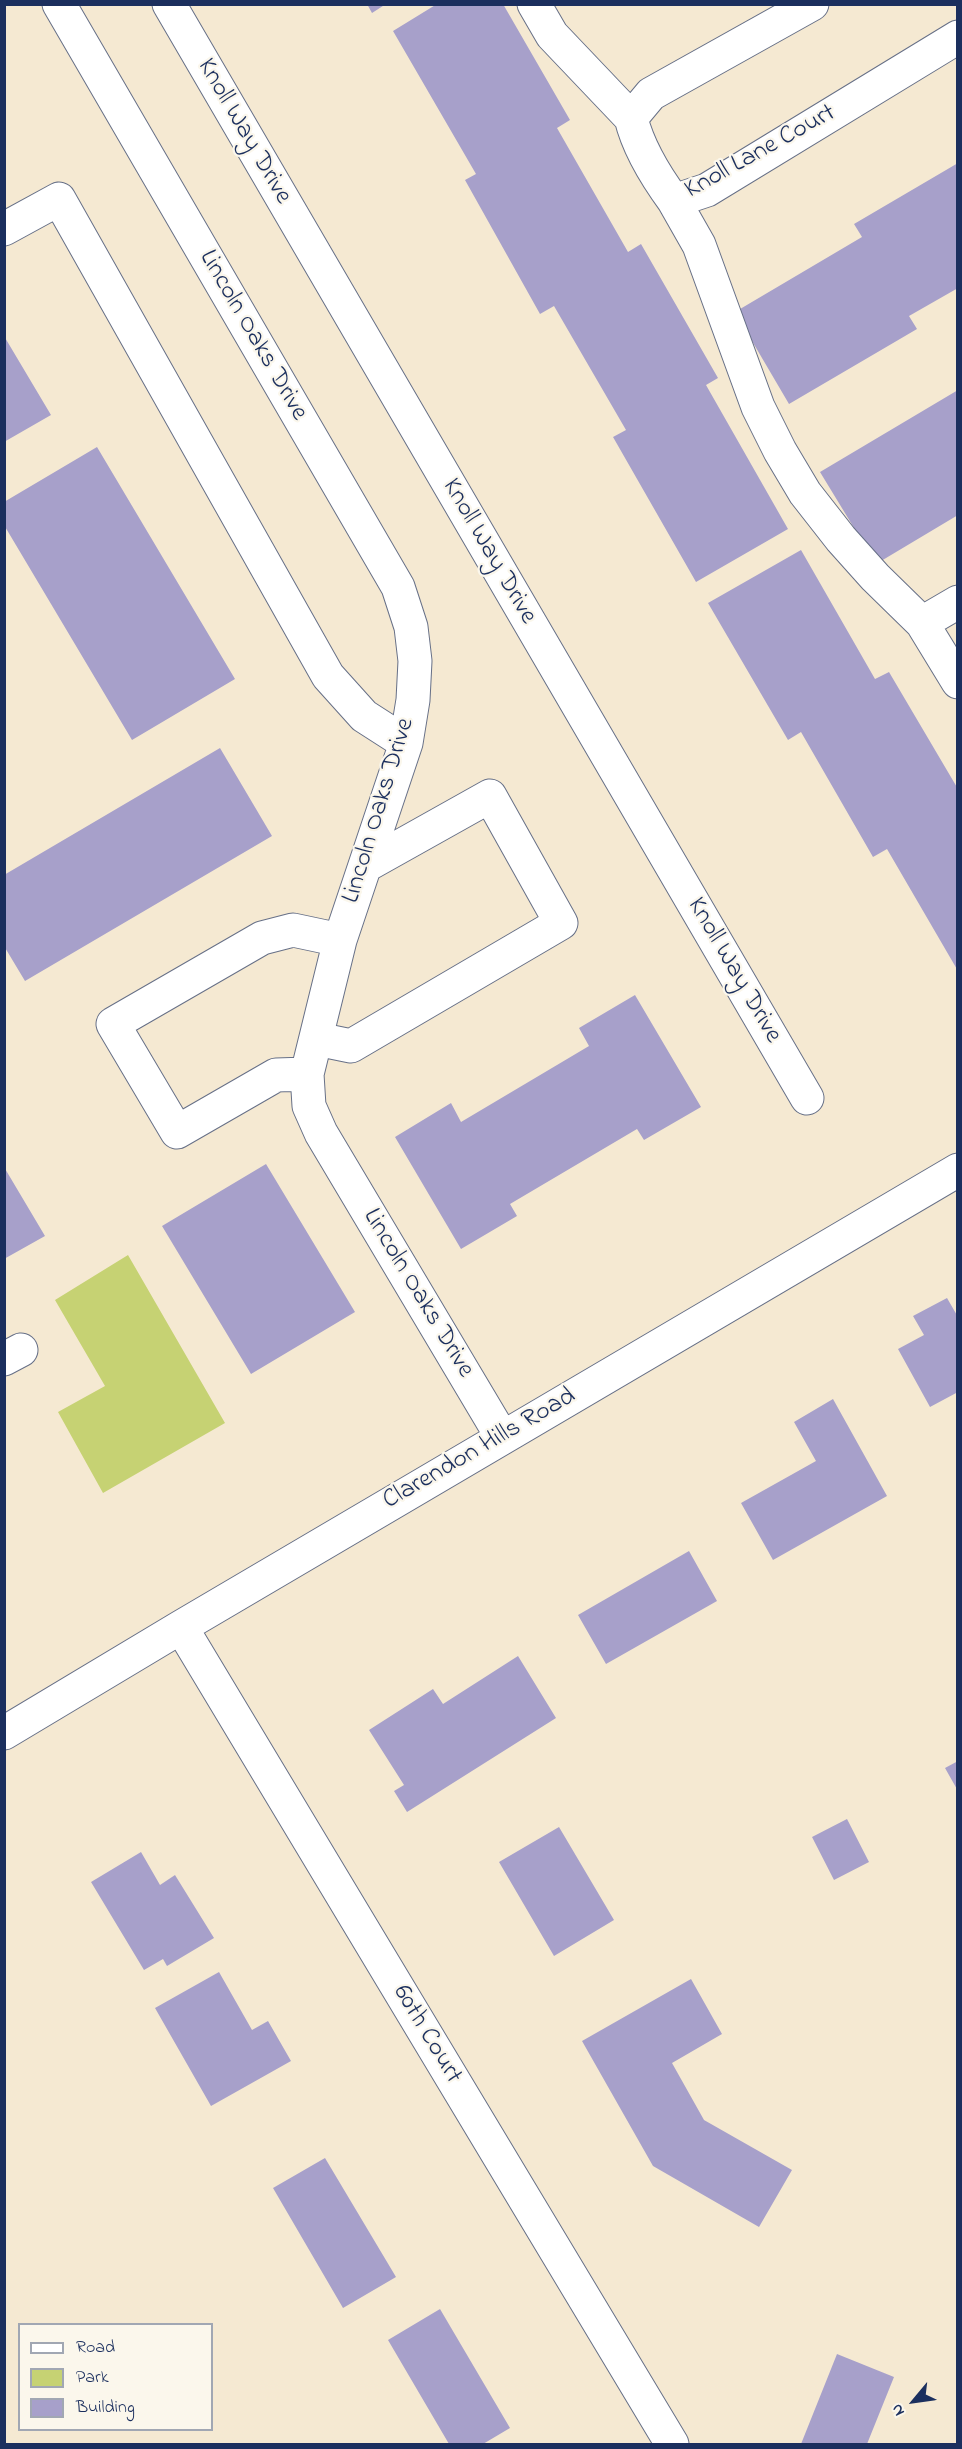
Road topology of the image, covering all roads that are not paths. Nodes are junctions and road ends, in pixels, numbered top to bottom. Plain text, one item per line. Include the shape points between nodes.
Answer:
1 (59, 4) edge
2 (169, 4) edge
3 (534, 4) edge
4 (812, 4) edge
5 (957, 37) edge
6 (631, 118) junction
7 (674, 201) junction
8 (4, 229) edge
9 (957, 602) edge
10 (922, 623) junction
11 (957, 682) edge
12 (406, 743) junction
13 (365, 866) junction
14 (340, 940) junction
15 (317, 1039) junction
16 (307, 1074) junction
17 (807, 1098) dead end
18 (957, 1170) edge
19 (502, 1437) junction
20 (181, 1627) junction
21 (4, 1733) edge
22 (672, 2445) edge

1 - 12 street, Lincoln Oaks Drive via 398,586 411,627 415,661
2 - 17 street, Knoll Way Drive
3 - 6 street via 552,35
4 - 6 street via 651,94
5 - 7 street, Knoll Lane Court via 706,190
6 - 7 street, Knoll Lane Court via 639,140
7 - 10 street via 699,245 758,406 780,452 805,493 841,539
8 - 12 street via 59,200 328,676 364,716
9 - 10 street
10 - 11 street
12 - 13 street, Lincoln Oaks Drive
13 - 14 street, Lincoln Oaks Drive
13 - 15 street via 490,796 561,923 351,1046
14 - 15 street, Lincoln Oaks Drive
14 - 16 street via 293,930 262,938 113,1024 177,1132 276,1075
15 - 16 street, Lincoln Oaks Drive
16 - 19 street, Lincoln Oaks Drive via 309,1106 321,1133
18 - 19 street, Clarendon Hills Road
19 - 20 street, Clarendon Hills Road
20 - 21 street, Clarendon Hills Road
20 - 22 street, 60th Court

